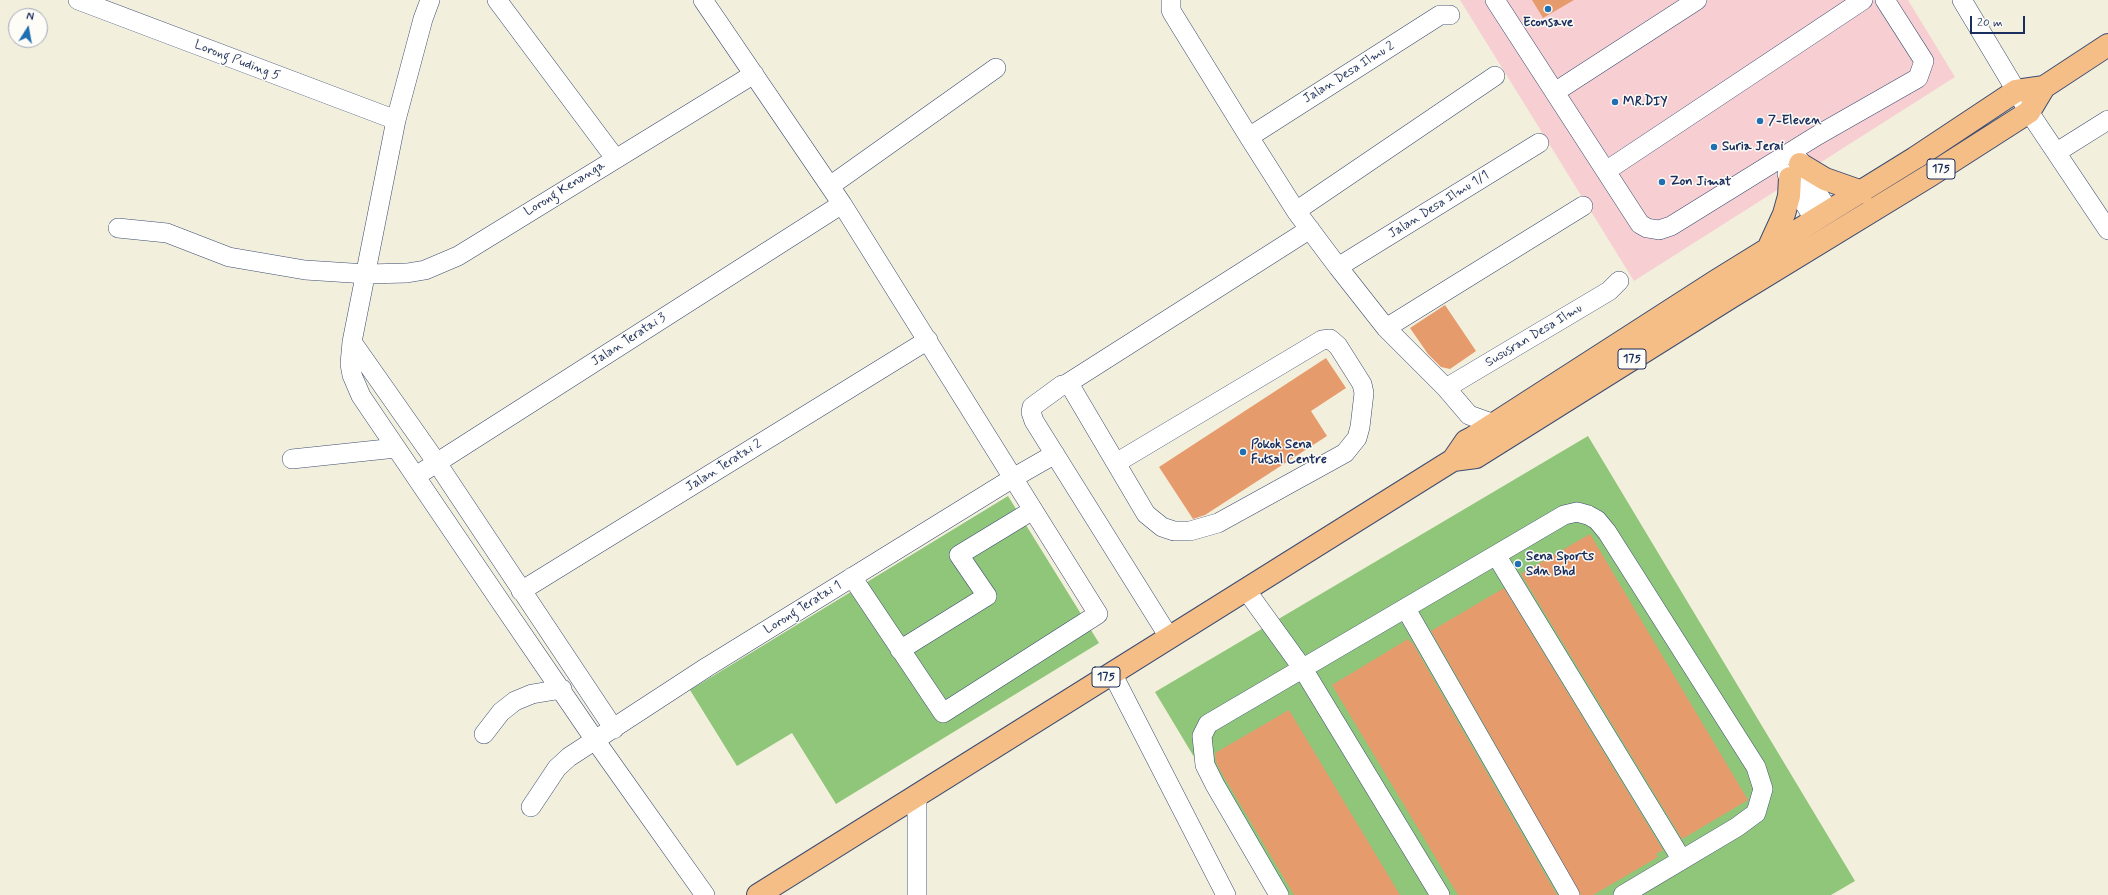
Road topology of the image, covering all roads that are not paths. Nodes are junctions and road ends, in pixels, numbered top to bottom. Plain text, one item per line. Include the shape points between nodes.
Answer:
1 (78, 0) edge
2 (430, 0) edge
3 (497, 0) edge
4 (703, 0) edge
5 (1495, 0) edge
6 (1696, 0) edge
7 (1863, 0) edge
8 (1885, 0) edge
9 (1962, 0) edge
10 (1171, 3) edge
11 (1450, 15) dead end
12 (2108, 45) edge
13 (996, 68) dead end
14 (754, 74) junction
15 (1494, 76) dead end
16 (2044, 87) junction
17 (2016, 91) junction
18 (1555, 92) junction
19 (2029, 112) junction
20 (396, 120) junction
21 (2108, 120) edge
22 (1249, 137) junction
23 (1539, 143) dead end
24 (1805, 143) junction
25 (2057, 152) junction
26 (615, 158) junction
27 (1606, 171) junction
28 (1795, 171) junction
29 (1758, 172) junction
30 (830, 186) junction
31 (1862, 192) junction
32 (842, 204) junction
33 (1583, 206) dead end
34 (1296, 211) junction
35 (1823, 218) junction
36 (1851, 224) junction
37 (118, 228) dead end
38 (1310, 230) junction
39 (2108, 230) edge
40 (1768, 249) junction
41 (1809, 250) junction
42 (1338, 267) junction
43 (366, 274) junction
44 (1619, 281) dead end
45 (1386, 328) junction
46 (928, 340) junction
47 (352, 342) junction
48 (1065, 385) junction
49 (1446, 388) junction
50 (1469, 414) junction
51 (1494, 424) junction
52 (1472, 438) junction
53 (396, 448) junction
54 (1055, 454) junction
55 (292, 459) dead end
56 (1453, 460) junction
57 (437, 463) junction
58 (1116, 463) junction
59 (416, 476) junction
60 (1013, 478) junction
61 (1033, 510) junction
62 (1496, 554) junction
63 (852, 578) junction
64 (1246, 590) junction
65 (520, 591) junction
66 (1406, 609) junction
67 (1169, 637) junction
68 (900, 650) junction
69 (1303, 669) junction
70 (1112, 673) junction
71 (562, 689) junction
72 (614, 729) junction
73 (484, 734) dead end
74 (595, 740) junction
75 (917, 795) junction
76 (531, 807) dead end
77 (1682, 860) junction
78 (705, 895) edge
79 (758, 895) edge
80 (917, 895) edge
81 (1226, 895) edge
82 (1279, 895) edge
83 (1440, 895) edge
84 (1570, 895) edge
85 (1623, 895) edge

1 - 20 street, Lorong Puding 5
2 - 20 street
3 - 26 street
4 - 14 street
5 - 18 street
6 - 18 street
7 - 27 street
8 - 24 street via 1924,61 1923,70 1918,78
9 - 17 street
10 - 22 street via 1173,14
11 - 22 street, Jalan Desa Ilmu 2 via 1440,15
12 - 16 highway, 175
13 - 30 street
14 - 26 street, Lorong Kenanga
14 - 30 street
15 - 34 street
16 - 17 highway, 175
16 - 19 highway, 175
17 - 19 street
17 - 31 highway, 175
18 - 27 street
19 - 25 street
19 - 36 highway, 175
20 - 43 street
21 - 25 street
22 - 34 street
23 - 42 street, Jalan Desa Ilmu 1/1
24 - 28 street
24 - 29 street
25 - 39 street
26 - 43 street, Lorong Kenanga via 443,264 407,273
27 - 29 street via 1640,224 1659,230 1671,226
28 - 29 street via 1778,169
28 - 31 highway
28 - 35 street via 1804,172
28 - 40 highway via 1784,214
30 - 32 street
31 - 35 highway, 175
32 - 46 street
32 - 57 street, Jalan Teratai 3
33 - 45 street
34 - 38 street
35 - 36 highway
35 - 40 highway, 175
35 - 41 highway
36 - 41 highway, 175
37 - 43 street, Lorong Kenanga via 167,233 229,257 264,264
38 - 42 street
38 - 48 street
40 - 51 highway, 175
41 - 56 highway, 175 via 1476,456
42 - 45 street
43 - 47 street
44 - 49 street, Sususran Desa Ilmu via 1609,291
45 - 49 street
46 - 60 street
46 - 65 street, Jalan Teratai 2
47 - 53 street via 352,375 361,396
47 - 57 street
48 - 54 street via 1056,388 1035,403 1031,410 1034,421
48 - 58 street via 1074,391
49 - 50 street
50 - 51 street
50 - 52 street
51 - 52 highway, 175
52 - 56 highway, 175 via 1466,441
53 - 55 street
53 - 59 street
54 - 60 street, Lorong Teratai 1
54 - 67 street
56 - 64 highway, 175
57 - 59 street, Jalan Teratai 3
57 - 65 street
58 - 58 street via 1153,522 1174,531 1202,529 1218,523 1345,453 1357,438 1360,427 1364,393 1362,384 1338,346 1330,339 1322,340
59 - 71 street
60 - 61 street
60 - 63 street, Lorong Teratai 1
61 - 68 street via 959,555 987,596
61 - 68 street via 1098,614 943,713
62 - 66 street
62 - 77 street
62 - 77 street via 1564,515 1577,512 1588,514 1596,520 1607,532 1756,767 1763,789 1756,813 1737,828
63 - 68 street
63 - 72 street, Lorong Teratai 1 via 707,667
64 - 67 highway, 175
64 - 69 street
65 - 72 street
66 - 69 street
66 - 84 street
67 - 70 highway, 175
69 - 82 street via 1208,724 1202,736 1205,765 1214,785
69 - 83 street
70 - 75 highway, 175
70 - 81 street
71 - 73 street via 532,694 515,701 500,712
71 - 74 street
72 - 74 street, Lorong Teratai 1
74 - 76 street, Lorong Teratai 1 via 557,768
74 - 78 street
75 - 79 highway, 175
75 - 80 street
77 - 85 street

